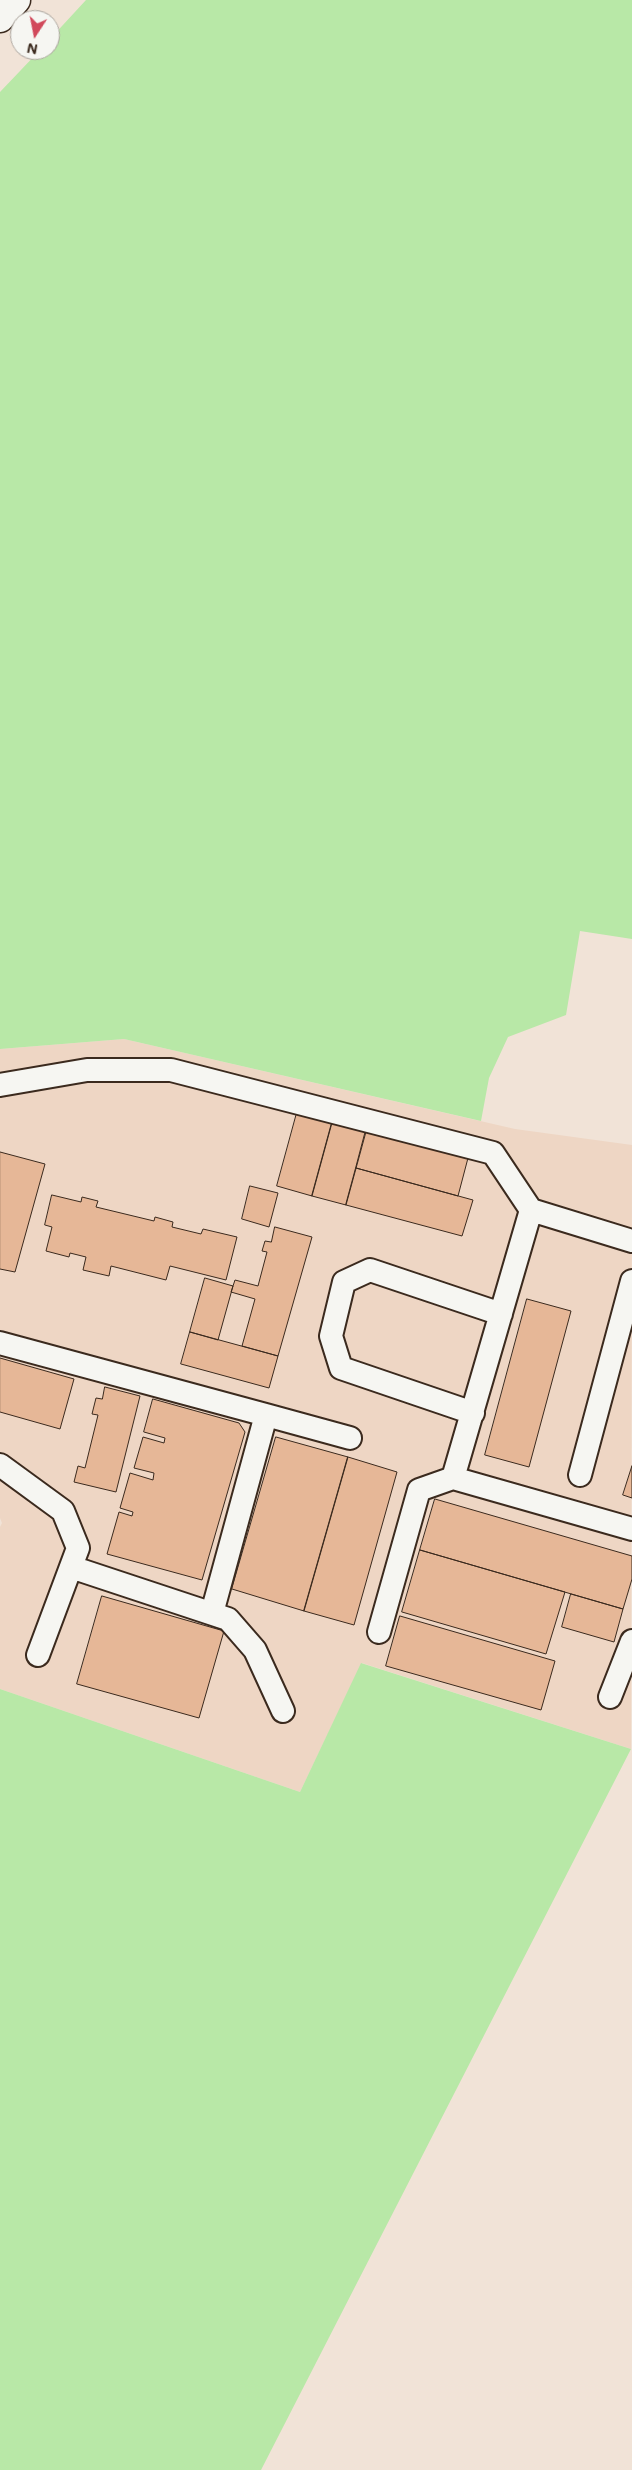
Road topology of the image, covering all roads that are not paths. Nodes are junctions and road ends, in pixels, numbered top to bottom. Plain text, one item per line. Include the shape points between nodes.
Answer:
1 (16, 0) edge
2 (0, 18) edge
3 (0, 1085) edge
4 (531, 1210) junction
5 (632, 1241) edge
6 (632, 1280) edge
7 (501, 1314) junction
8 (0, 1343) edge
9 (473, 1412) junction
10 (266, 1415) junction
11 (350, 1438) dead end
12 (0, 1465) edge
13 (580, 1475) dead end
14 (453, 1478) junction
15 (632, 1528) edge
16 (71, 1566) junction
17 (212, 1613) junction
18 (379, 1632) dead end
19 (632, 1640) edge
20 (38, 1654) dead end
21 (610, 1697) dead end
22 (283, 1711) dead end

1 - 2 street
3 - 4 lane via 87,1070 171,1070 493,1153
4 - 5 lane
4 - 7 lane
6 - 13 lane
7 - 9 lane
7 - 9 lane via 370,1270 344,1282 331,1336 341,1368
8 - 10 lane
9 - 14 lane
10 - 11 lane
10 - 17 lane
12 - 16 lane via 63,1511 78,1548
14 - 15 lane
14 - 18 lane via 419,1490
16 - 17 lane
16 - 20 lane
17 - 22 lane via 228,1619 255,1650
19 - 21 lane

